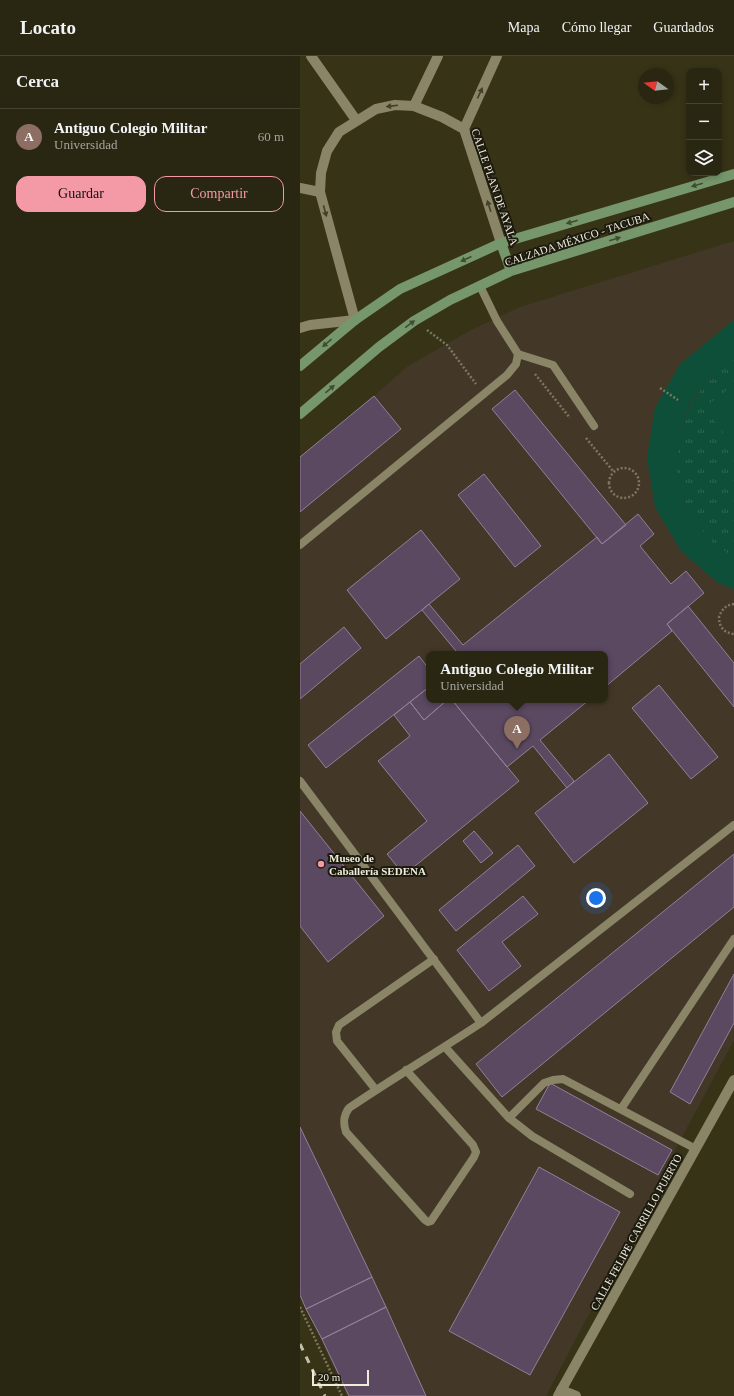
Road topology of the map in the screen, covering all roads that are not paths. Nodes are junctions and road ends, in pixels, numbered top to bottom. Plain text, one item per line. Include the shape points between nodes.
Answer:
1 (311, 56) edge
2 (438, 56) edge
3 (497, 56) edge
4 (414, 106) junction
5 (356, 120) junction
6 (464, 128) junction
7 (734, 174) edge
8 (300, 188) edge
9 (320, 192) junction
10 (734, 202) edge
11 (501, 243) junction
12 (511, 271) junction
13 (480, 286) junction
14 (354, 320) junction
15 (300, 328) edge
16 (518, 354) junction
17 (300, 366) edge
18 (300, 414) edge
19 (594, 426) dead end
20 (300, 545) edge
21 (300, 781) edge
22 (734, 825) edge
23 (734, 939) edge
24 (434, 959) junction
25 (481, 1023) junction
26 (445, 1047) junction
27 (406, 1070) junction
28 (734, 1080) edge
29 (376, 1090) junction
30 (731, 1092) edge
31 (621, 1109) junction
32 (509, 1118) junction
33 (696, 1149) junction
34 (630, 1194) dead end
35 (560, 1393) edge
36 (576, 1396) edge

1 - 5 street
2 - 4 street
6 -> 3 street
4 -> 5 street, CALLE PLAN DE AYALA via 395,105 376,109
4 - 6 street, CALLE PLAN DE AYALA via 442,116
5 - 9 street, CALLE PLAN DE AYALA via 338,132 327,151
11 -> 6 street, CALLE PLAN DE AYALA
7 -> 11 main road, CALZADA MÉXICO - TACUBA
8 - 9 street
9 -> 14 street, CALLE PLAN DE AYALA
12 -> 10 main road, CALZADA MÉXICO - TACUBA
11 - 12 main road, CALLE PLAN DE AYALA
11 -> 14 main road, CALZADA MÉXICO - TACUBA via 400,289
12 - 13 main road, CALZADA MÉXICO - TACUBA
13 - 16 lane via 497,321
18 -> 13 main road, CALZADA MÉXICO - TACUBA via 414,321
14 - 15 street
14 -> 17 main road, CALZADA MÉXICO - TACUBA
16 - 19 lane via 553,365
16 - 20 lane via 516,364 507,376
21 - 24 lane
22 - 25 lane
23 - 31 lane
24 - 25 lane
24 - 29 lane via 339,1025 336,1032 337,1041
25 - 26 lane
26 - 27 lane
26 - 32 lane
27 - 29 lane
27 - 29 lane via 473,1145 476,1152 431,1221 425,1220 346,1132 343,1124 349,1108
28 - 30 street, CALLE FELIPE CARRILLO PUERTO
30 - 33 street, CALLE FELIPE CARRILLO PUERTO
31 - 32 lane via 563,1079 544,1084
31 - 33 lane
32 - 34 lane via 532,1136
33 - 35 street, CALLE FELIPE CARRILLO PUERTO
35 - 36 street

